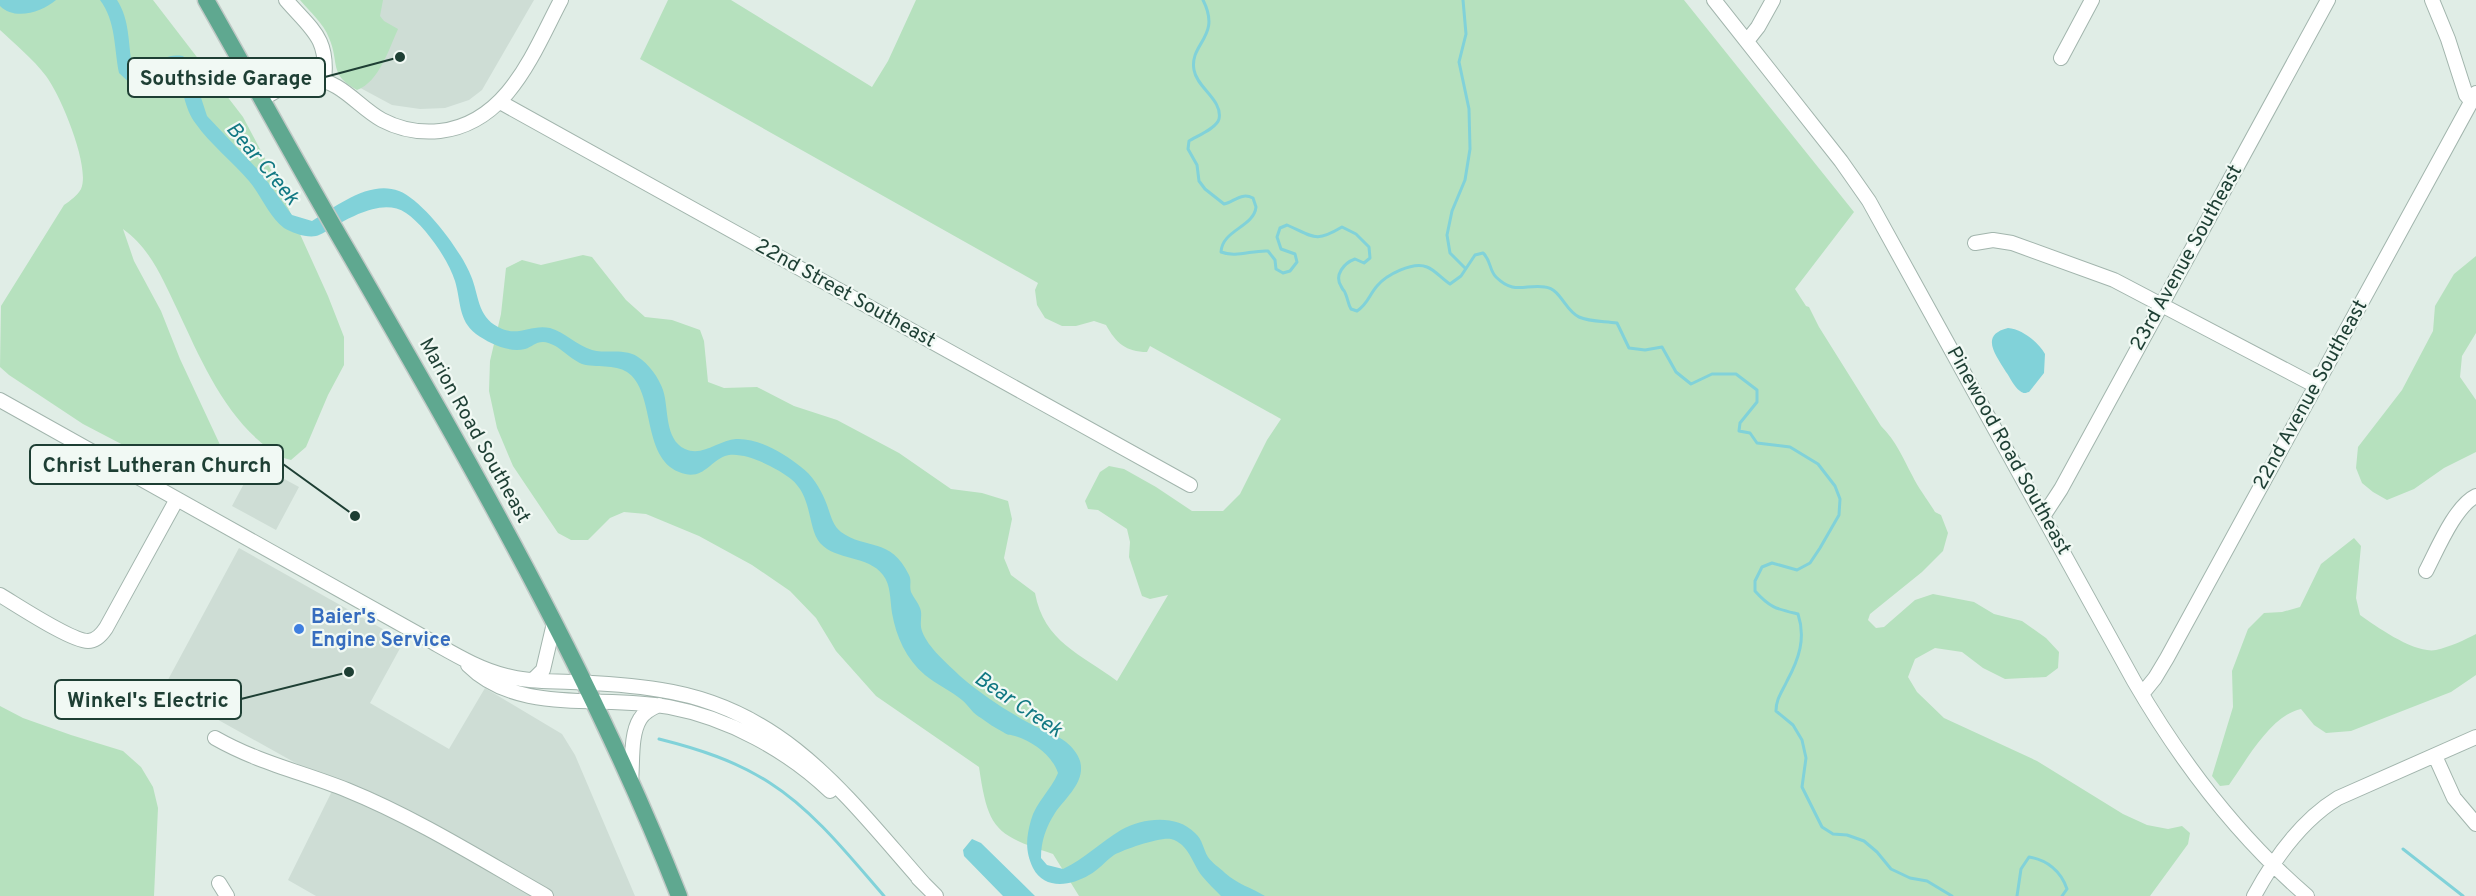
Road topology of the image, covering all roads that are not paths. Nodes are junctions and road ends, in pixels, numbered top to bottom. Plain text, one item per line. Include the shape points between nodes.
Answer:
1 (206, 0) edge
2 (286, 0) edge
3 (561, 0) edge
4 (1714, 0) edge
5 (1773, 0) edge
6 (2092, 0) edge
7 (2328, 0) edge
8 (2432, 0) edge
9 (1747, 41) junction
10 (2061, 58) dead end
11 (324, 81) junction
12 (2474, 97) edge
13 (262, 99) junction
14 (500, 102) junction
15 (1975, 243) dead end
16 (2161, 305) junction
17 (2316, 386) junction
18 (1, 403) edge
19 (1190, 485) dead end
20 (2476, 496) edge
21 (177, 499) junction
22 (2044, 515) junction
23 (2426, 571) dead end
24 (0, 595) edge
25 (554, 623) junction
26 (460, 657) junction
27 (533, 680) junction
28 (584, 682) junction
29 (2142, 694) junction
30 (592, 701) junction
31 (659, 705) junction
32 (2476, 737) edge
33 (215, 738) dead end
34 (2435, 756) junction
35 (631, 781) junction
36 (2476, 824) edge
37 (2273, 865) junction
38 (219, 883) dead end
39 (924, 884) junction
40 (227, 896) edge
41 (546, 896) edge
42 (680, 896) edge
43 (936, 896) edge
44 (2254, 896) edge
45 (2307, 896) edge

1 - 13 main road, Marion Road Southeast
2 - 11 street via 321,41 326,60
3 - 14 street via 521,73
4 - 9 street, Pinewood Road Southeast
5 - 9 street
6 - 10 street
7 - 16 street, 23rd Avenue Southeast
8 - 12 street via 2466,95
9 - 22 street, Pinewood Road Southeast via 1869,201
11 - 13 street via 297,81
11 - 14 street via 382,120 414,130 460,127 482,117
12 - 17 street, 22nd Avenue Southeast
13 - 25 main road, Marion Road Southeast via 443,416
14 - 19 street, 22nd Street Southeast
15 - 16 street via 2012,243 2114,280
16 - 17 street
16 - 22 street, 23rd Avenue Southeast
17 - 29 street, 22nd Avenue Southeast via 2168,657
18 - 21 street
20 - 23 street via 2459,512
21 - 24 street via 106,628 94,640 74,636
21 - 26 street
22 - 29 street, Pinewood Road Southeast
25 - 27 street via 543,670
25 - 28 main road, Marion Road Southeast
26 - 27 street via 498,674
26 - 30 street via 488,682 510,692
27 - 28 street
28 - 30 main road, Marion Road Southeast
28 - 39 street via 697,697 776,733 832,781
29 - 37 street, Pinewood Road Southeast via 2200,783
30 - 31 street
30 - 35 main road, Marion Road Southeast
31 - 35 street via 639,720
31 - 39 street via 717,720 792,760 819,781
32 - 34 street
33 - 41 street via 268,764 366,799
34 - 36 street via 2454,798
34 - 37 street via 2329,803
35 - 42 main road, Marion Road Southeast
37 - 44 street
37 - 45 street, Pinewood Road Southeast
38 - 40 street
39 - 43 street

